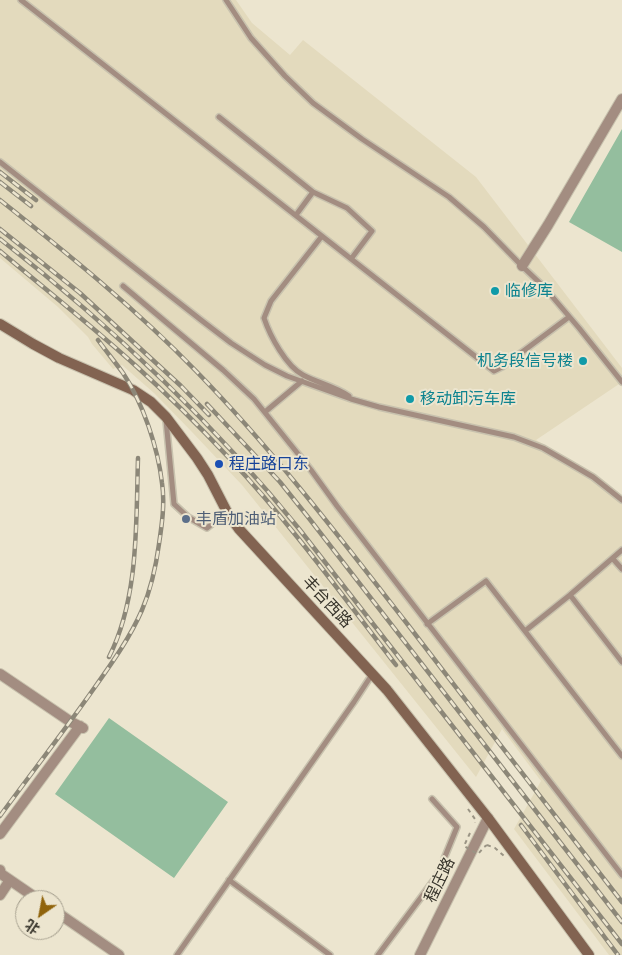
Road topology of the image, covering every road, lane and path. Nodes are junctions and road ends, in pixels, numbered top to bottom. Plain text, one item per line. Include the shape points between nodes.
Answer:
1 (21, 0) edge
2 (226, 0) edge
3 (622, 99) edge
4 (219, 117) dead end
5 (0, 162) edge
6 (313, 192) junction
7 (296, 215) junction
8 (322, 236) junction
9 (351, 259) junction
10 (522, 266) junction
11 (123, 286) dead end
12 (570, 317) junction
13 (0, 324) edge
14 (302, 382) junction
15 (622, 382) edge
16 (350, 399) junction
17 (265, 412) junction
18 (166, 417) junction
19 (622, 500) edge
20 (227, 512) junction
21 (622, 550) edge
22 (613, 558) junction
23 (622, 569) edge
24 (570, 595) junction
25 (427, 624) junction
26 (525, 631) junction
27 (622, 662) edge
28 (373, 673) junction
29 (0, 674) edge
30 (622, 756) edge
31 (432, 799) dead end
32 (488, 818) junction
33 (470, 833) dead end
34 (0, 834) edge
35 (487, 845) dead end
36 (0, 870) edge
37 (622, 875) edge
38 (10, 880) junction
39 (230, 880) junction
40 (24, 890) edge
41 (0, 895) edge
42 (65, 918) edge
43 (119, 955) edge
44 (177, 955) edge
45 (330, 955) edge
46 (378, 955) edge
47 (420, 955) edge
48 (589, 955) edge

1 - 7 lane
2 - 10 lane via 251,38 313,103 449,198 484,227
3 - 10 street
4 - 6 lane
5 - 14 lane via 231,343 265,365
6 - 7 lane
6 - 9 lane via 347,208 372,231
7 - 8 lane
8 - 9 lane
8 - 16 lane via 271,301 264,318 272,338 293,368
9 - 12 lane via 494,371
10 - 12 lane
11 - 17 lane via 223,370
12 - 15 lane
13 - 18 main road, 丰台西路 via 58,358 133,390
14 - 16 lane
14 - 17 lane
16 - 19 lane via 536,445 593,477
17 - 25 lane
18 - 20 main road, 丰台西路 via 208,475
18 - 20 lane via 174,504 207,528
20 - 28 main road, 丰台西路 via 254,547
21 - 22 lane
22 - 23 lane
22 - 24 lane
24 - 26 lane
24 - 27 lane
25 - 26 lane via 486,581
25 - 37 lane
26 - 30 lane
28 - 32 main road, 丰台西路
28 - 39 lane
29 - 34 street via 81,727
31 - 46 lane via 457,827 437,876
32 - 47 street, 程庄路
32 - 48 main road, 丰台西路
33 - 35 path, bridge via 464,846 478,854
36 - 38 street
38 - 40 street
38 - 41 street
39 - 44 lane
39 - 45 lane
42 - 43 street

